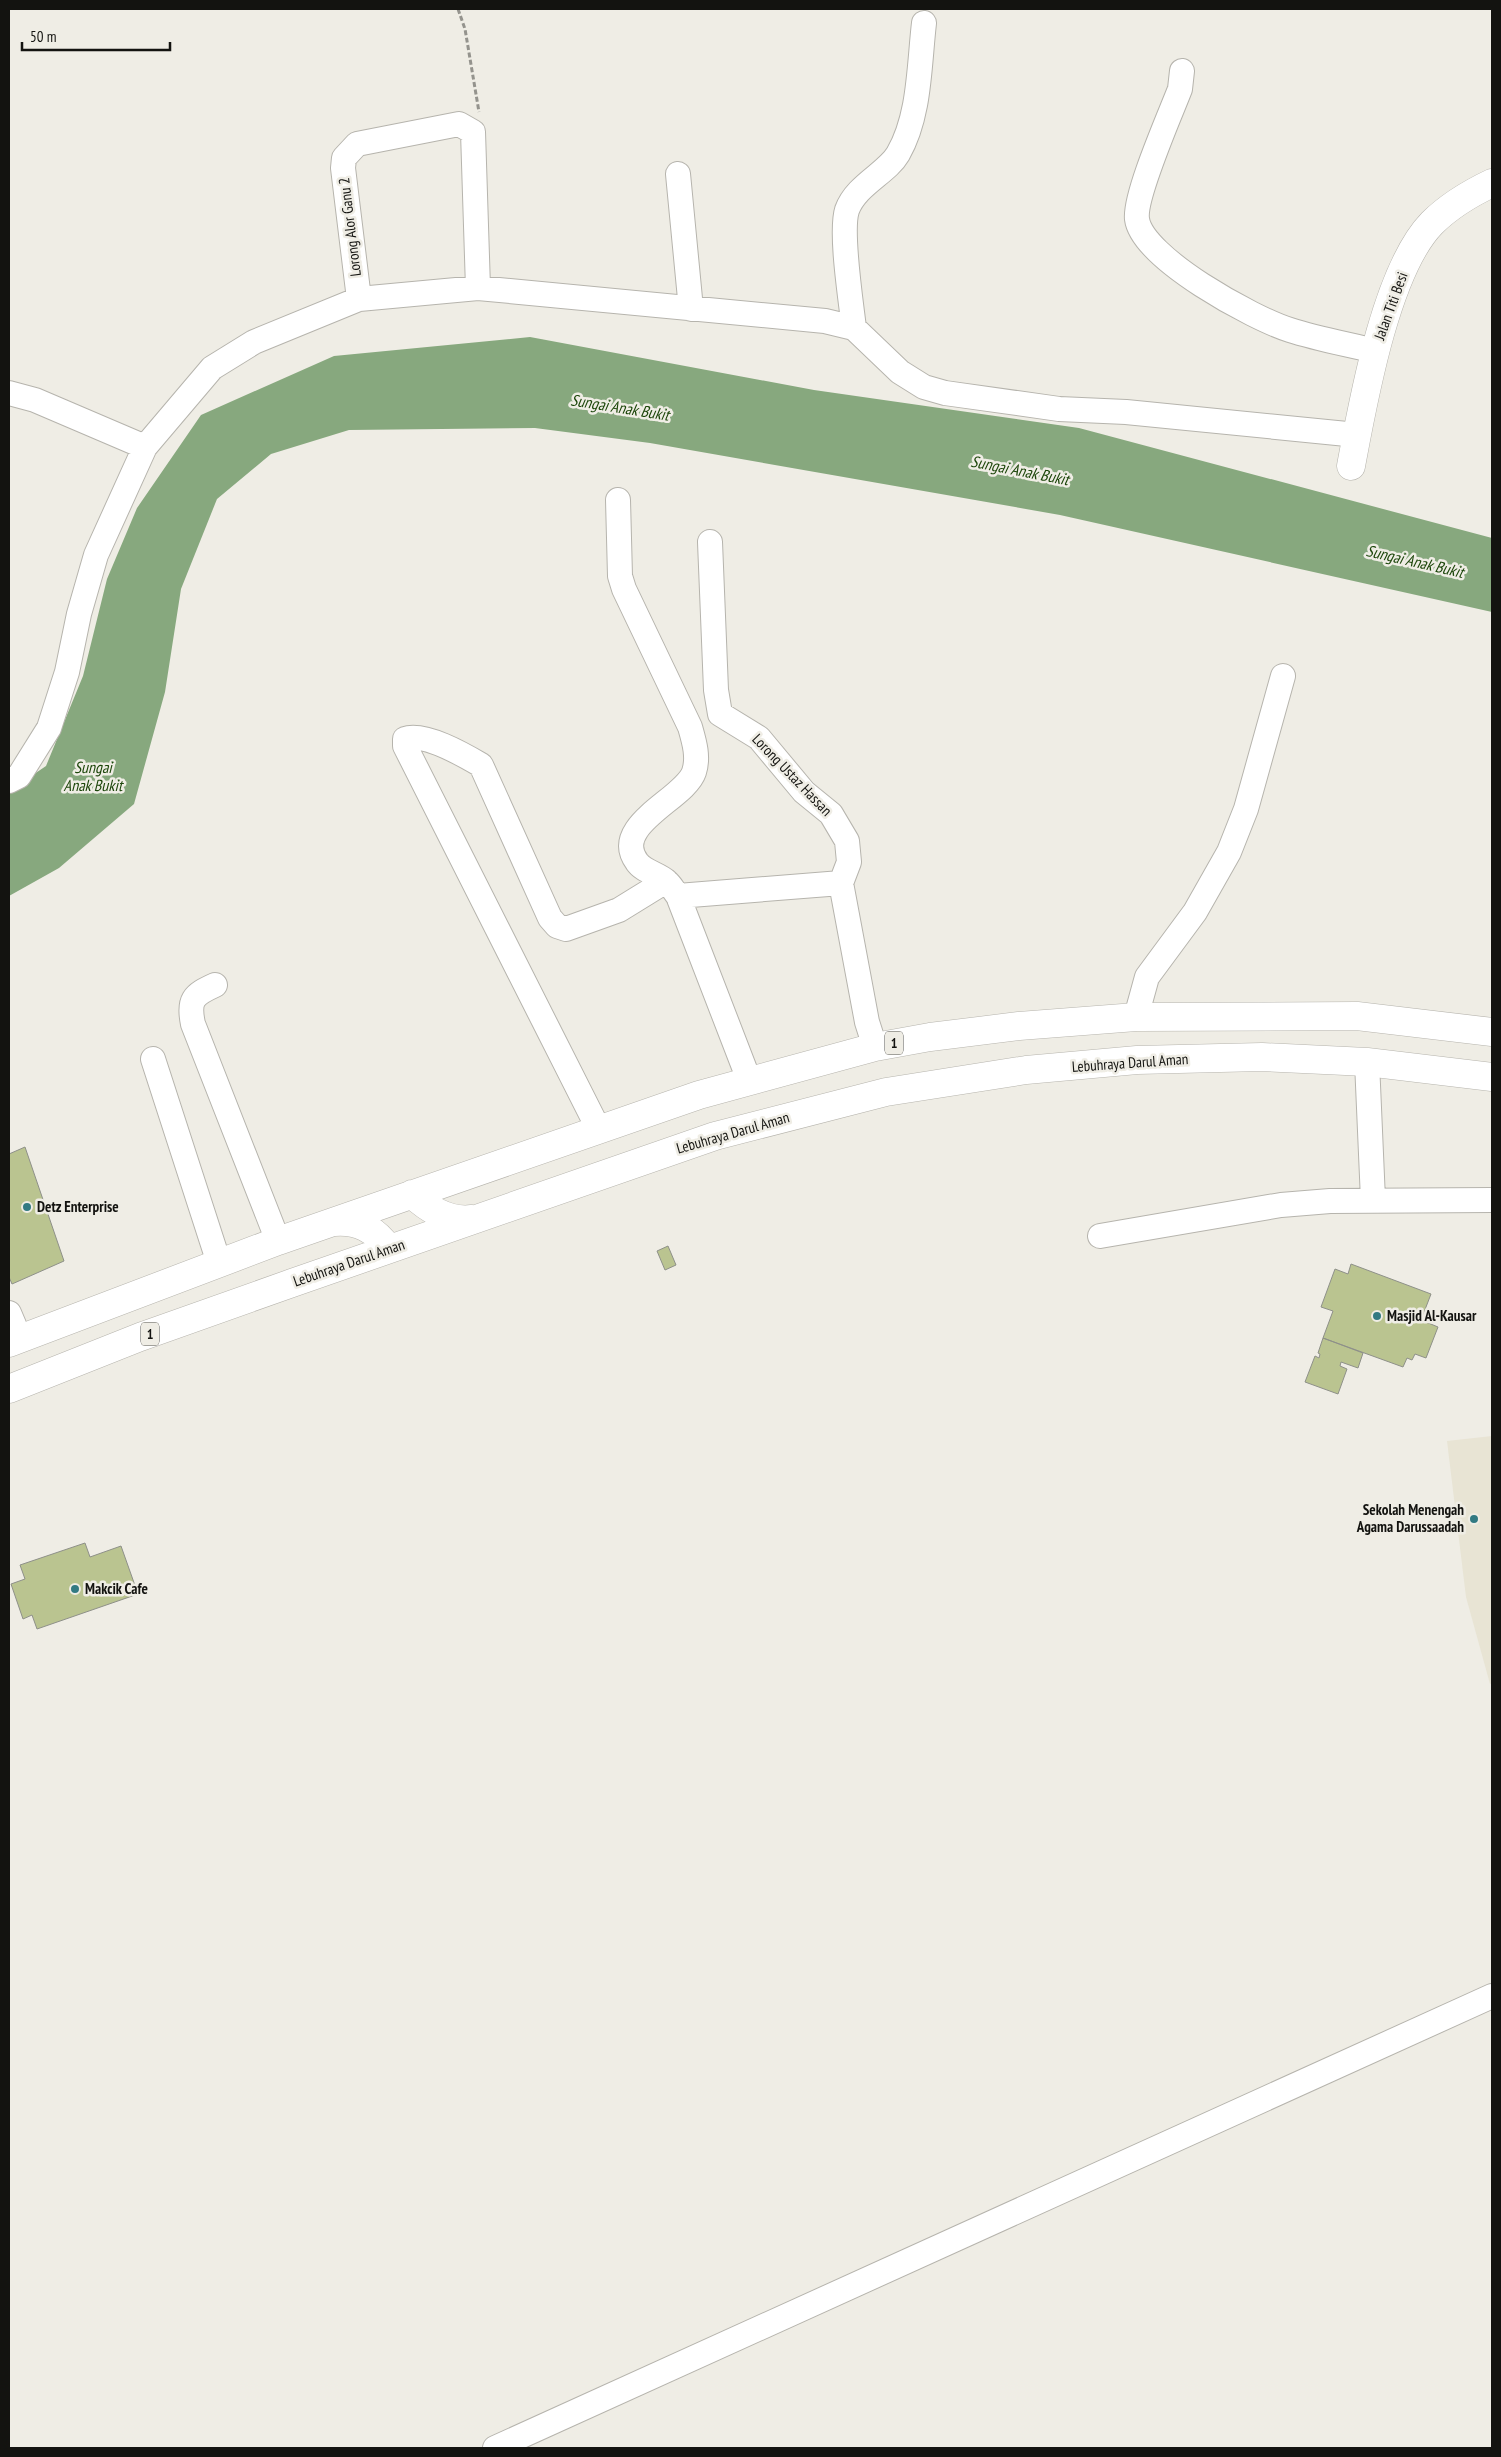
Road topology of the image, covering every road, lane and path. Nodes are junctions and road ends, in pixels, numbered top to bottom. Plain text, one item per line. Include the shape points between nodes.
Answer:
1 (458, 9) edge
2 (924, 23) dead end
3 (1182, 71) dead end
4 (466, 128) junction
5 (678, 174) dead end
6 (1492, 183) edge
7 (478, 288) junction
8 (359, 298) junction
9 (691, 309) junction
10 (854, 328) junction
11 (1375, 352) junction
12 (9, 393) edge
13 (1357, 435) junction
14 (145, 447) junction
15 (1351, 466) dead end
16 (618, 500) dead end
17 (710, 542) dead end
18 (1283, 676) dead end
19 (9, 781) edge
20 (841, 883) junction
21 (672, 888) junction
22 (215, 985) dead end
23 (1136, 1016) junction
24 (1492, 1032) edge
25 (875, 1047) junction
26 (152, 1059) dead end
27 (1367, 1062) junction
28 (1492, 1076) edge
29 (749, 1080) junction
30 (599, 1130) junction
31 (412, 1194) junction
32 (1373, 1200) junction
33 (1492, 1200) edge
34 (476, 1219) junction
35 (321, 1226) junction
36 (1100, 1236) dead end
37 (278, 1241) junction
38 (389, 1248) junction
39 (219, 1262) junction
40 (9, 1314) edge
41 (14, 1341) edge
42 (9, 1389) edge
43 (1492, 1996) edge
44 (495, 2448) edge

1 - 4 path via 465,28 480,120 477,128
2 - 10 street via 914,110 908,132 898,156 858,193 847,210 846,248
3 - 11 street via 1180,89 1141,194 1137,219 1146,238 1157,252 1191,278 1251,315 1289,330
4 - 7 street
4 - 8 street, Lorong Alor Ganu 2 via 357,144 344,158
5 - 9 street
6 - 11 main road, Jalan Titi Besi via 1455,204 1432,224 1411,252
7 - 8 street
7 - 9 street
8 - 14 street via 254,342 212,368
9 - 10 street via 825,321
10 - 13 street via 900,372 924,387 945,393 1059,409 1126,412
11 - 13 main road, Jalan Titi Besi
12 - 14 street via 35,400
13 - 15 main road, Jalan Titi Besi
14 - 19 street via 96,555 67,672 49,728 19,776
16 - 21 street via 620,576 624,589 690,727 694,743 696,760 693,774 667,802 647,816 634,835 632,851 638,863
17 - 20 street, Lorong Ustaz Hassan via 716,690 720,714 759,738 804,792 831,814 847,841 849,862
18 - 23 street via 1246,809 1229,852 1195,912 1147,977
20 - 21 street
20 - 25 street, Lorong Ustaz Hassan via 867,1022
21 - 29 street
21 - 30 street via 566,929 557,926 550,918 481,765 421,738 406,739 405,746
22 - 37 street via 193,998 194,1024
23 - 24 main road, 1 via 1357,1016
23 - 25 main road, 1 via 1019,1026
25 - 29 main road, 1
26 - 39 street
27 - 28 main road, Lebuhraya Darul Aman / 1
27 - 32 street
27 - 34 main road, Lebuhraya Darul Aman / 1 via 1262,1057 1137,1060 937,1082 715,1136
29 - 30 main road, 1
30 - 31 main road, 1
31 - 34 main road via 442,1215
31 - 35 main road, 1
32 - 33 street
32 - 36 street via 1282,1205
34 - 38 main road, Lebuhraya Darul Aman / 1
35 - 37 main road, 1
35 - 38 main road via 332,1222 356,1222 376,1233
37 - 39 main road, 1
38 - 42 main road, Lebuhraya Darul Aman / 1 via 140,1337
39 - 41 main road, 1
40 - 41 street
43 - 44 street

